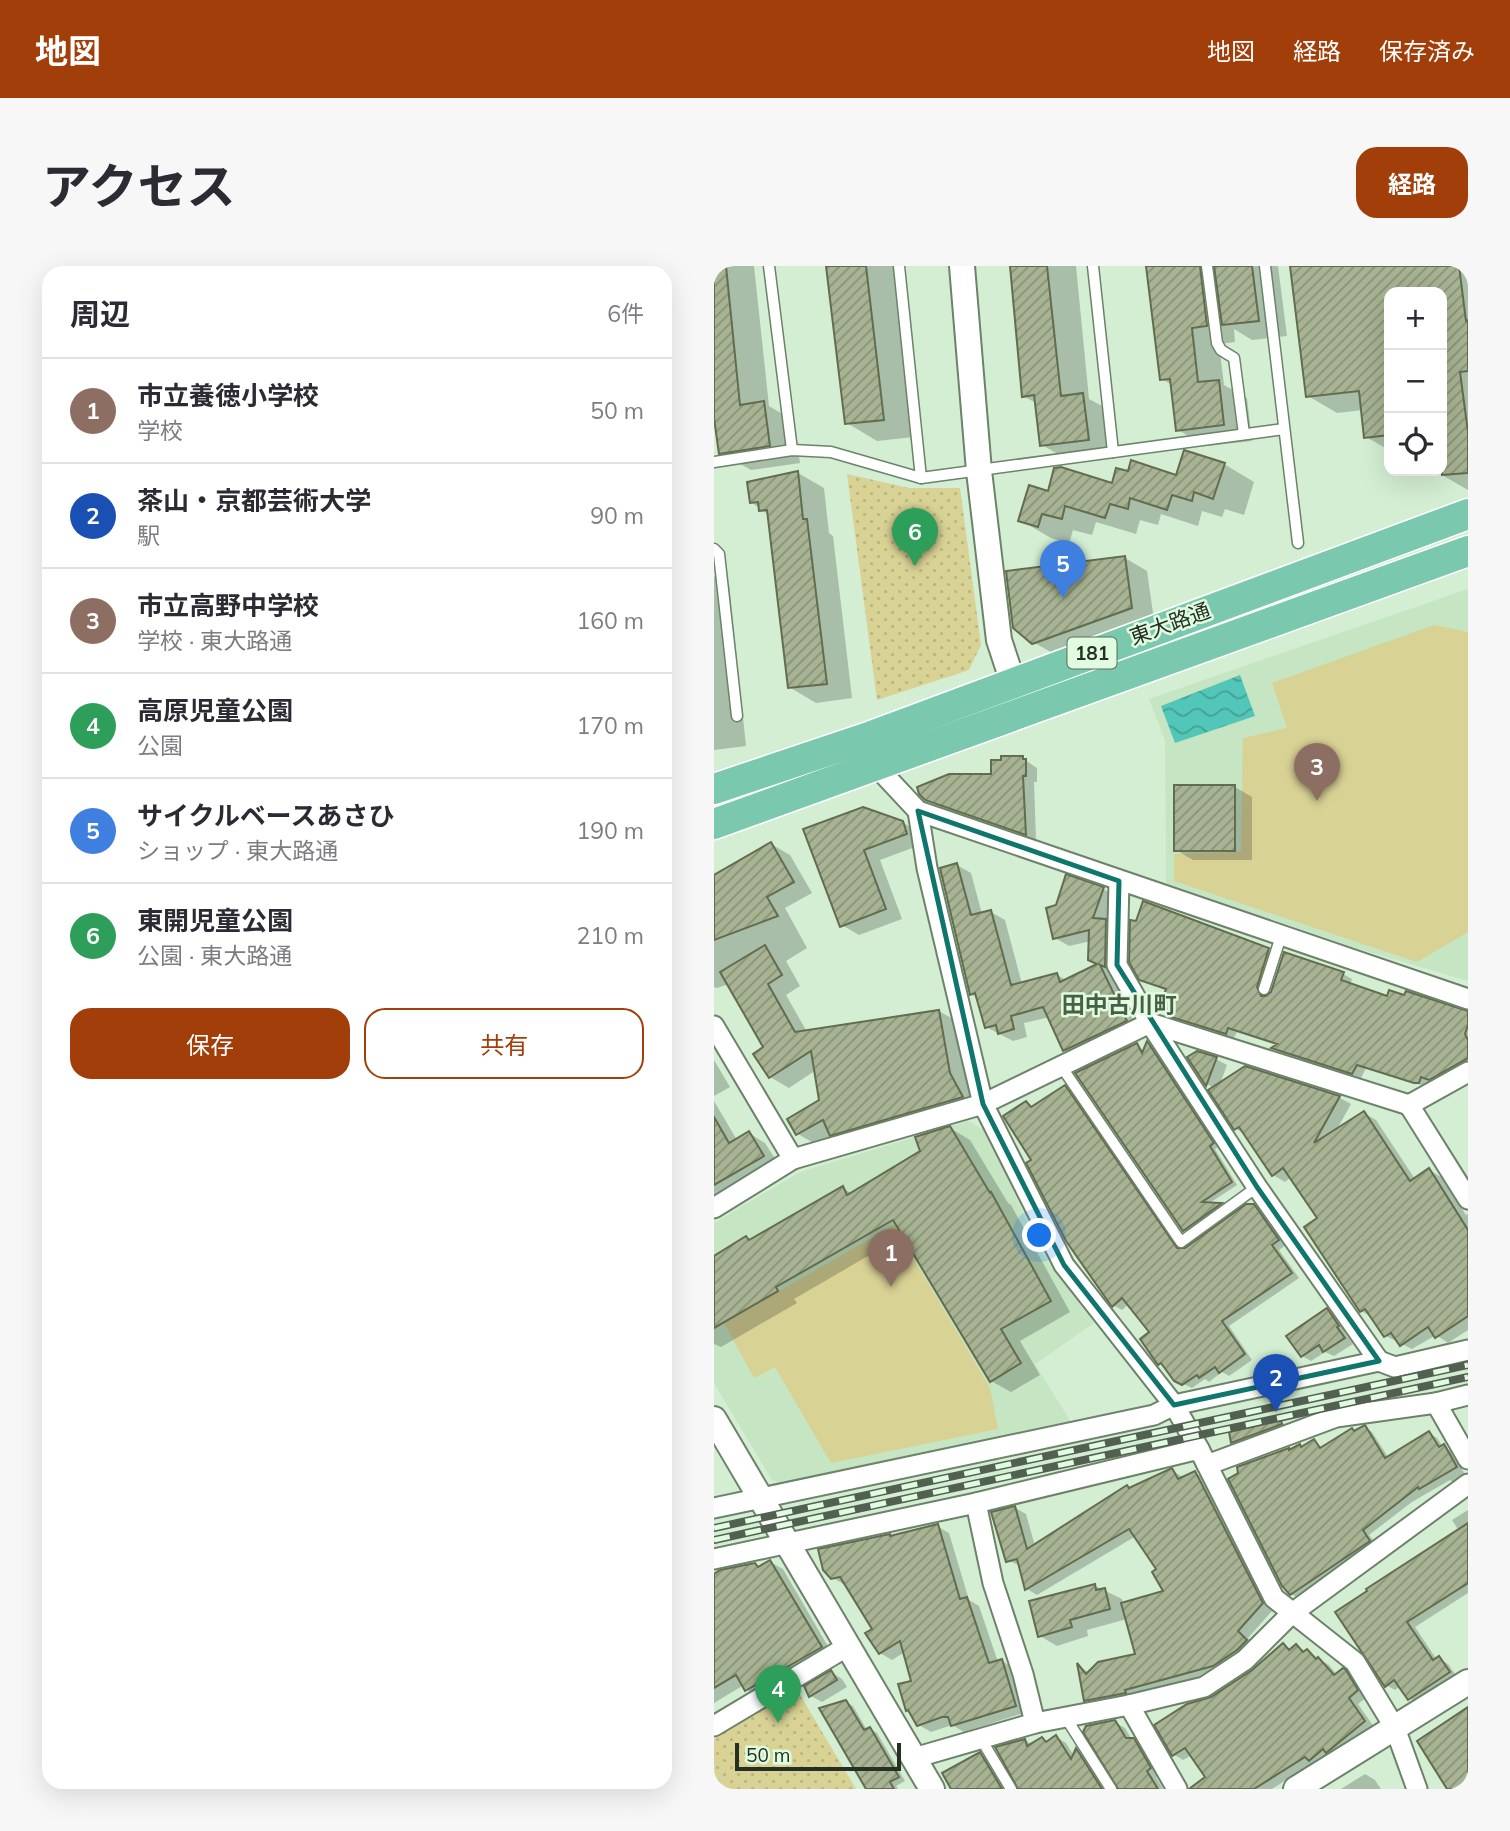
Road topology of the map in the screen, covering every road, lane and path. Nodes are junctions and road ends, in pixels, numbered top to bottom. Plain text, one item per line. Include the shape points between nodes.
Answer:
1 (769, 266) edge
2 (900, 266) edge
3 (962, 266) edge
4 (1093, 266) edge
5 (1207, 266) edge
6 (1265, 266) edge
7 (1284, 429) junction
8 (1244, 434) junction
9 (792, 450) junction
10 (1113, 452) junction
11 (714, 462) edge
12 (979, 471) junction
13 (921, 478) junction
14 (1468, 514) edge
15 (1298, 543) dead end
16 (714, 549) edge
17 (1468, 551) edge
18 (1012, 683) junction
19 (1022, 711) junction
20 (737, 716) dead end
21 (871, 751) junction
22 (714, 789) edge
23 (918, 811) junction
24 (714, 824) edge
25 (1119, 881) junction
26 (1281, 936) junction
27 (1264, 989) dead end
28 (1468, 999) edge
29 (1150, 1023) junction
30 (714, 1026) edge
31 (1061, 1066) junction
32 (1468, 1072) edge
33 (983, 1104) junction
34 (1409, 1105) junction
35 (793, 1159) junction
36 (1257, 1187) junction
37 (1468, 1199) edge
38 (714, 1208) edge
39 (1468, 1350) edge
40 (1380, 1361) junction
41 (1468, 1395) edge
42 (1436, 1403) junction
43 (1174, 1405) junction
44 (714, 1419) edge
45 (1203, 1457) junction
46 (1468, 1459) edge
47 (1468, 1484) edge
48 (760, 1497) junction
49 (976, 1503) junction
50 (714, 1508) edge
51 (788, 1541) junction
52 (714, 1559) edge
53 (1291, 1614) junction
54 (848, 1646) junction
55 (1468, 1682) edge
56 (1129, 1705) junction
57 (1066, 1718) junction
58 (1035, 1723) junction
59 (714, 1726) edge
60 (1395, 1728) junction
61 (981, 1738) junction
62 (914, 1758) junction
63 (932, 1789) edge
64 (1012, 1789) edge
65 (1111, 1789) edge
66 (1177, 1789) edge
67 (1296, 1789) edge
68 (1417, 1789) edge

1 - 9 lane
2 - 13 lane
3 - 12 street
4 - 10 lane
5 - 8 lane via 1217,343 1234,358
6 - 7 lane
7 - 8 lane
7 - 15 lane
8 - 10 lane
9 - 11 lane
9 - 13 lane via 831,452
10 - 12 lane
12 - 13 lane
12 - 18 street via 999,640
14 - 18 main road, 東大路通 / 181
16 - 20 lane via 719,554
17 - 19 main road, 東大路通 / 181
18 - 19 street
18 - 21 main road, 東大路通 / 181
19 - 21 main road, 東大路通 / 181
21 - 22 main road, 東大路通 / 181
21 - 23 street
21 - 24 main road, 東大路通 / 181
23 - 25 street
23 - 33 street
25 - 26 street
25 - 29 street via 1117,965
26 - 27 lane
26 - 28 street
29 - 31 street
29 - 34 street
29 - 36 street
30 - 35 street
31 - 33 street
31 - 36 lane via 1181,1242
32 - 34 street
33 - 35 street
33 - 43 street via 1064,1265
34 - 37 street
35 - 38 street
36 - 40 street
39 - 40 street via 1395,1367
40 - 43 street
41 - 42 street
42 - 45 street via 1336,1417
42 - 46 street
43 - 45 street
43 - 48 street via 1154,1415
44 - 48 street
45 - 49 street
45 - 53 street via 1274,1598
47 - 53 street
48 - 50 street
48 - 51 street
49 - 51 street
49 - 58 street via 993,1583
51 - 52 street
51 - 54 street
53 - 56 street via 1245,1660 1204,1687
53 - 60 street via 1355,1662
54 - 59 street
54 - 62 street
55 - 60 street
56 - 57 street
56 - 66 street
57 - 58 street
57 - 65 lane
58 - 61 street
60 - 67 street
60 - 68 street
61 - 62 street
61 - 64 lane
62 - 63 street

